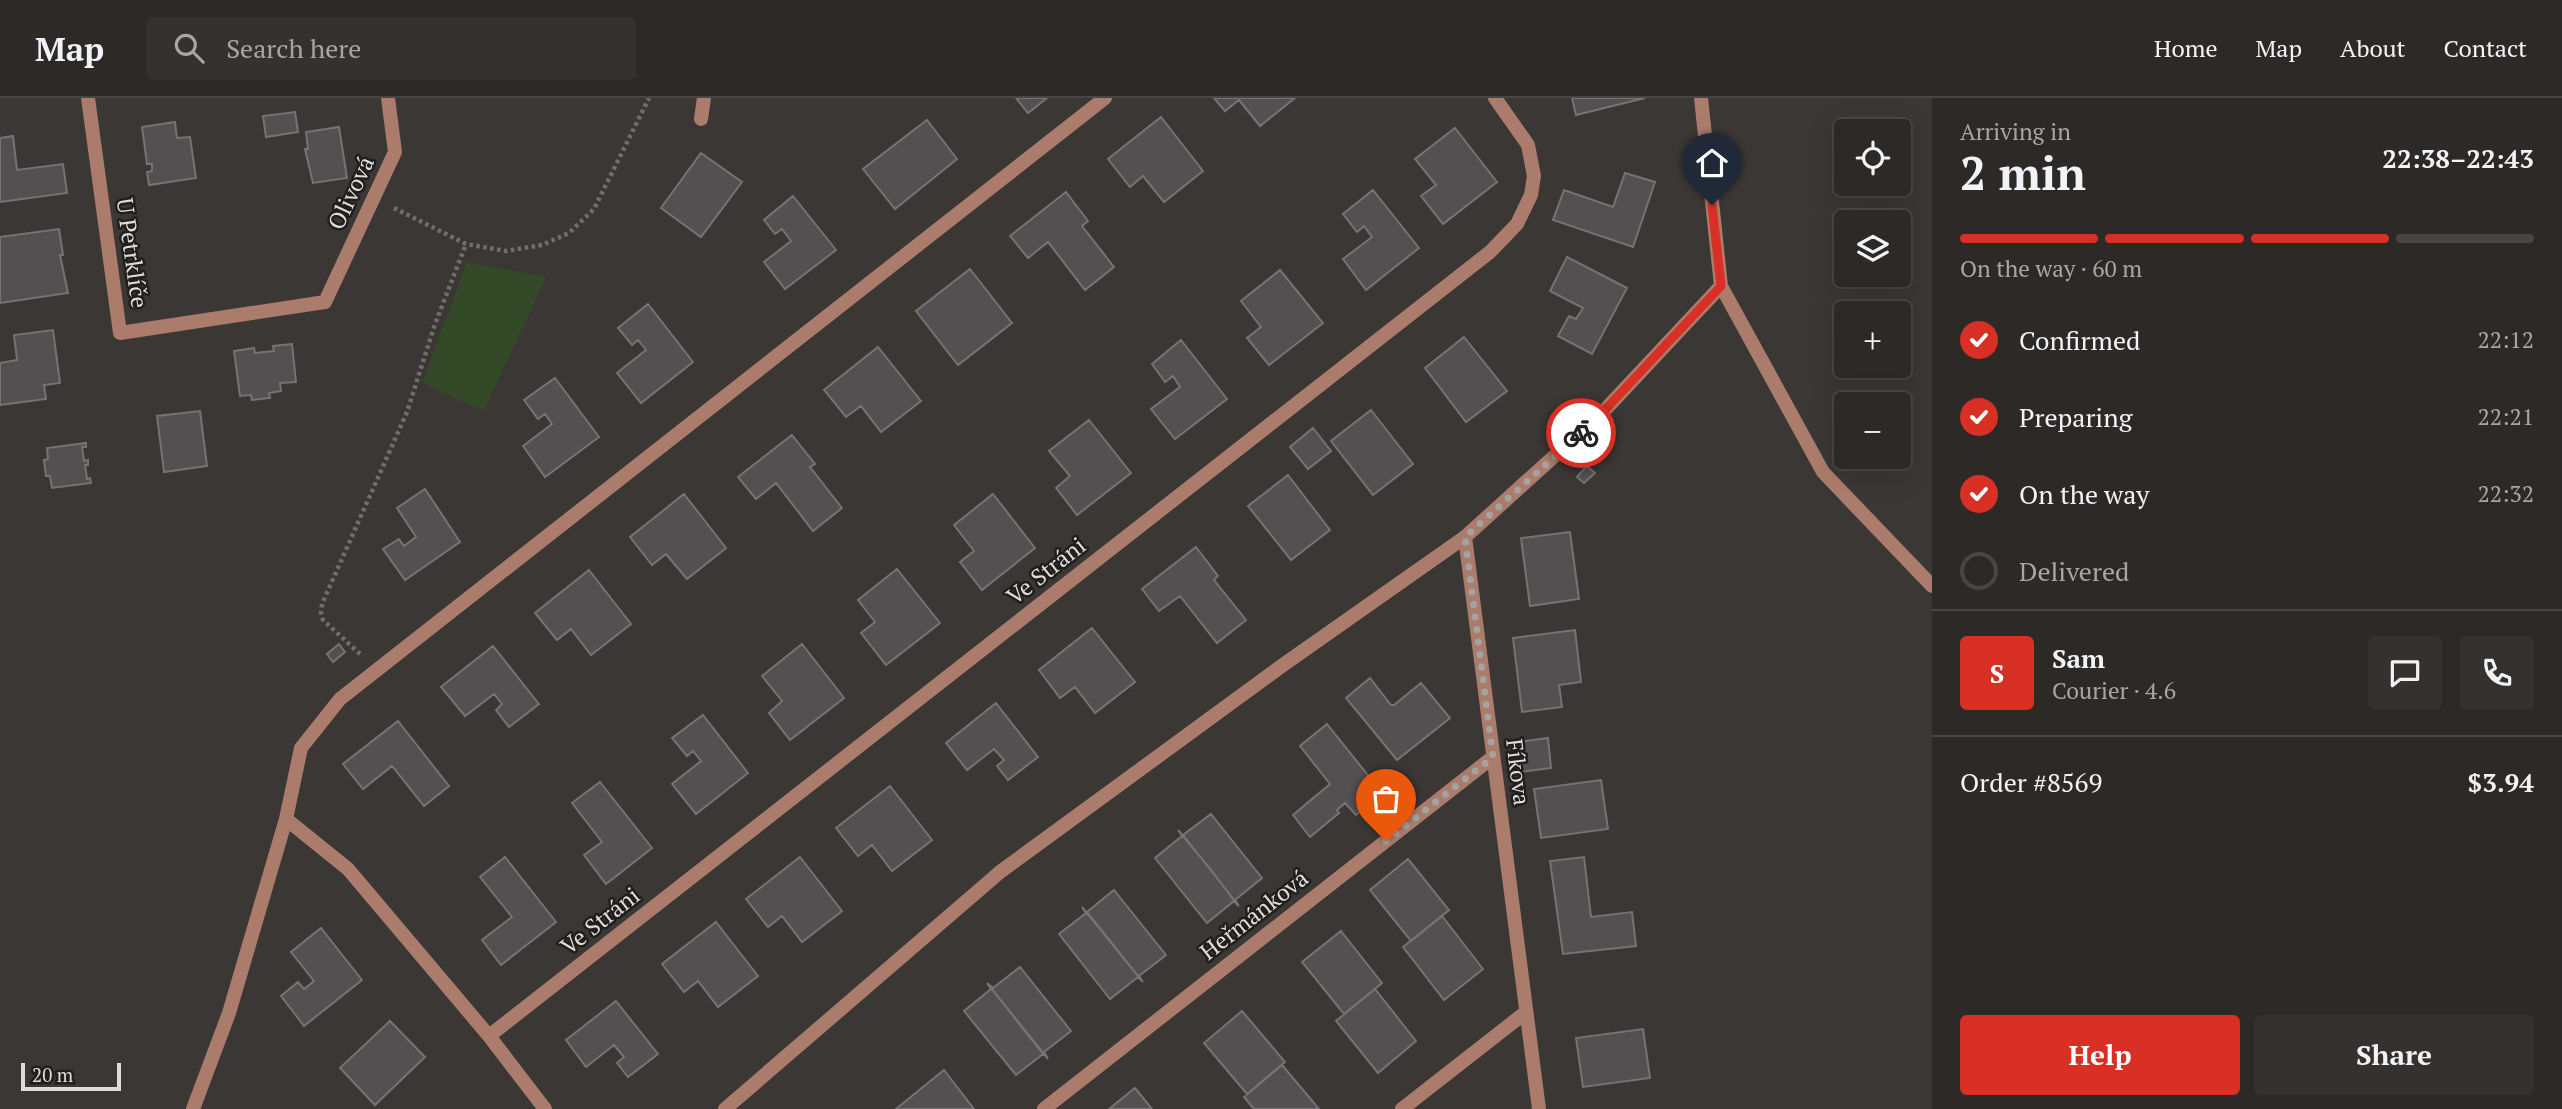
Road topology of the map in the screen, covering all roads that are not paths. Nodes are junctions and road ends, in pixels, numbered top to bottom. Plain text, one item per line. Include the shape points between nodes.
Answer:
1 (88, 98) edge
2 (388, 98) edge
3 (704, 98) edge
4 (1105, 98) edge
5 (1495, 98) edge
6 (1701, 98) edge
7 (701, 119) dead end
8 (1721, 286) junction
9 (325, 302) joint
10 (1465, 537) junction
11 (1932, 586) edge
12 (1493, 757) junction
13 (286, 818) junction
14 (1526, 1012) junction
15 (489, 1037) junction
16 (192, 1109) edge
17 (544, 1109) edge
18 (725, 1109) edge
19 (1044, 1109) edge
20 (1402, 1109) edge
21 (1539, 1109) edge

1 - 9 street, U Petrklíče via 120,333
2 - 9 street, Olivová via 395,152
3 - 7 street
4 - 13 street via 340,699 301,748
5 - 15 street, Ve Stráni via 1528,145 1534,176 1531,195 1517,224 1490,252
6 - 8 street
8 - 10 street via 1602,413
8 - 11 street via 1823,472
10 - 12 street, Fíkova
10 - 18 street via 1000,872
12 - 14 street, Fíkova
12 - 19 street, Heřmánková
13 - 15 street via 348,869
13 - 16 street via 229,1013
14 - 20 street
14 - 21 street, Fíkova
15 - 17 street

